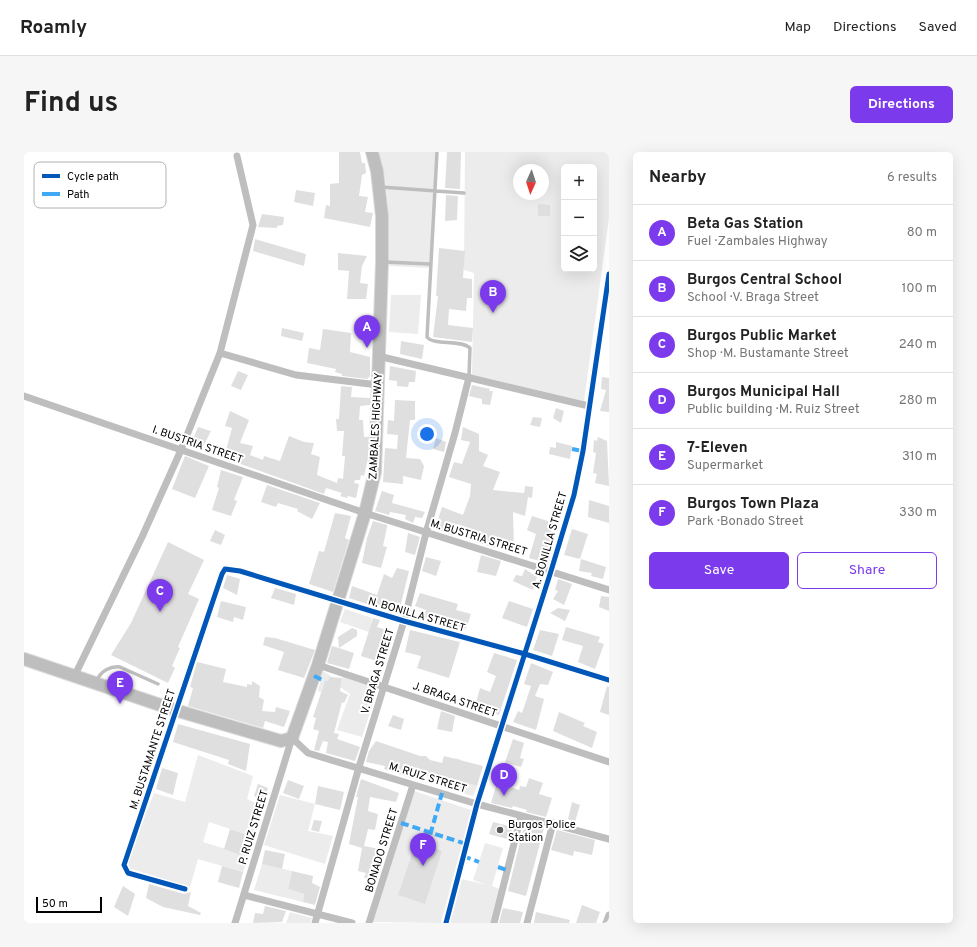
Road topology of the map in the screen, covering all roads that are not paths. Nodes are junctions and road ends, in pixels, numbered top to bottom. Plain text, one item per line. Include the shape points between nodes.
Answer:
1 (372, 152) edge
2 (437, 152) edge
3 (237, 156) dead end
4 (379, 187) junction
5 (435, 192) junction
6 (464, 193) dead end
7 (382, 262) junction
8 (429, 264) junction
9 (609, 274) edge
10 (220, 353) junction
11 (378, 356) junction
12 (468, 377) junction
13 (378, 385) junction
14 (24, 396) edge
15 (589, 406) junction
16 (181, 450) junction
17 (365, 513) junction
18 (426, 533) junction
19 (551, 571) junction
20 (222, 574) joint
21 (609, 590) edge
22 (338, 600) junction
23 (404, 621) junction
24 (525, 654) junction
25 (24, 659) edge
26 (318, 665) junction
27 (75, 675) junction
28 (609, 680) edge
29 (96, 682) junction
30 (158, 684) dead end
31 (384, 687) junction
32 (175, 710) junction
33 (501, 726) junction
34 (292, 738) junction
35 (609, 762) edge
36 (359, 767) junction
37 (413, 784) junction
38 (477, 804) junction
39 (521, 816) junction
40 (553, 823) junction
41 (609, 838) edge
42 (184, 889) dead end
43 (244, 895) junction
44 (318, 914) junction
45 (609, 915) edge
46 (235, 923) edge
47 (315, 923) edge
48 (352, 923) edge
49 (370, 923) edge
50 (446, 923) edge
51 (494, 923) edge
52 (527, 923) edge
53 (606, 923) edge

1 - 4 main road, ZAMBALES HIGHWAY
2 - 5 lane
3 - 10 street via 253,225
4 - 5 lane
4 - 7 main road, ZAMBALES HIGHWAY
5 - 6 lane
5 - 8 lane
7 - 8 lane
7 - 11 main road, ZAMBALES HIGHWAY
8 - 12 lane via 427,336 431,340 462,344 470,348
9 - 15 street, A. BONILLA STREET
10 - 13 street via 296,375
10 - 16 street
11 - 12 street
11 - 13 main road, ZAMBALES HIGHWAY
12 - 15 street
12 - 18 street, V. BRAGA STREET via 455,433
13 - 17 main road, ZAMBALES HIGHWAY via 374,472
14 - 16 street, I. BUSTRIA STREET
15 - 19 street, A. BONILLA STREET via 574,495
16 - 17 street, I. BUSTRIA STREET
16 - 27 street
17 - 18 street, M. BUSTRIA STREET
17 - 22 main road, ZAMBALES HIGHWAY
18 - 19 street, M. BUSTRIA STREET
18 - 23 street, V. BRAGA STREET
19 - 21 street, M. BUSTRIA STREET
19 - 24 street, A. BONILLA STREET
20 - 22 street, N. BONILLA STREET via 225,569 233,569
20 - 32 street, M. BUSTAMANTE STREET
22 - 23 street, N. BONILLA STREET
22 - 26 main road, ZAMBALES HIGHWAY
23 - 24 street, N. BONILLA STREET
23 - 31 street, V. BRAGA STREET
24 - 28 street, N. BONILLA STREET
24 - 33 street, A. BONILLA STREET
25 - 27 main road
26 - 31 street, J. BRAGA STREET
26 - 34 main road, ZAMBALES HIGHWAY
27 - 29 main road
29 - 30 lane via 102,672 120,667
29 - 32 main road
31 - 33 street, J. BRAGA STREET
31 - 36 street, V. BRAGA STREET
32 - 34 main road via 281,741
32 - 42 street, M. BUSTAMANTE STREET via 124,865 128,873
33 - 35 street, J. BRAGA STREET
33 - 38 street, A. BONILLA STREET
34 - 36 street, M. RUIZ STREET via 308,753
34 - 43 street, P. RUIZ STREET
36 - 37 street, M. RUIZ STREET
36 - 44 street, V. BRAGA STREET
37 - 38 street, M. RUIZ STREET
37 - 49 street, BONADO STREET
38 - 39 street, M. RUIZ STREET
38 - 50 street, A. BONILLA STREET
39 - 40 street, M. RUIZ STREET
39 - 51 street
40 - 41 street, M. RUIZ STREET
40 - 52 street
43 - 44 street
43 - 46 street, P. RUIZ STREET
44 - 47 street, V. BRAGA STREET
44 - 48 street
45 - 53 street

